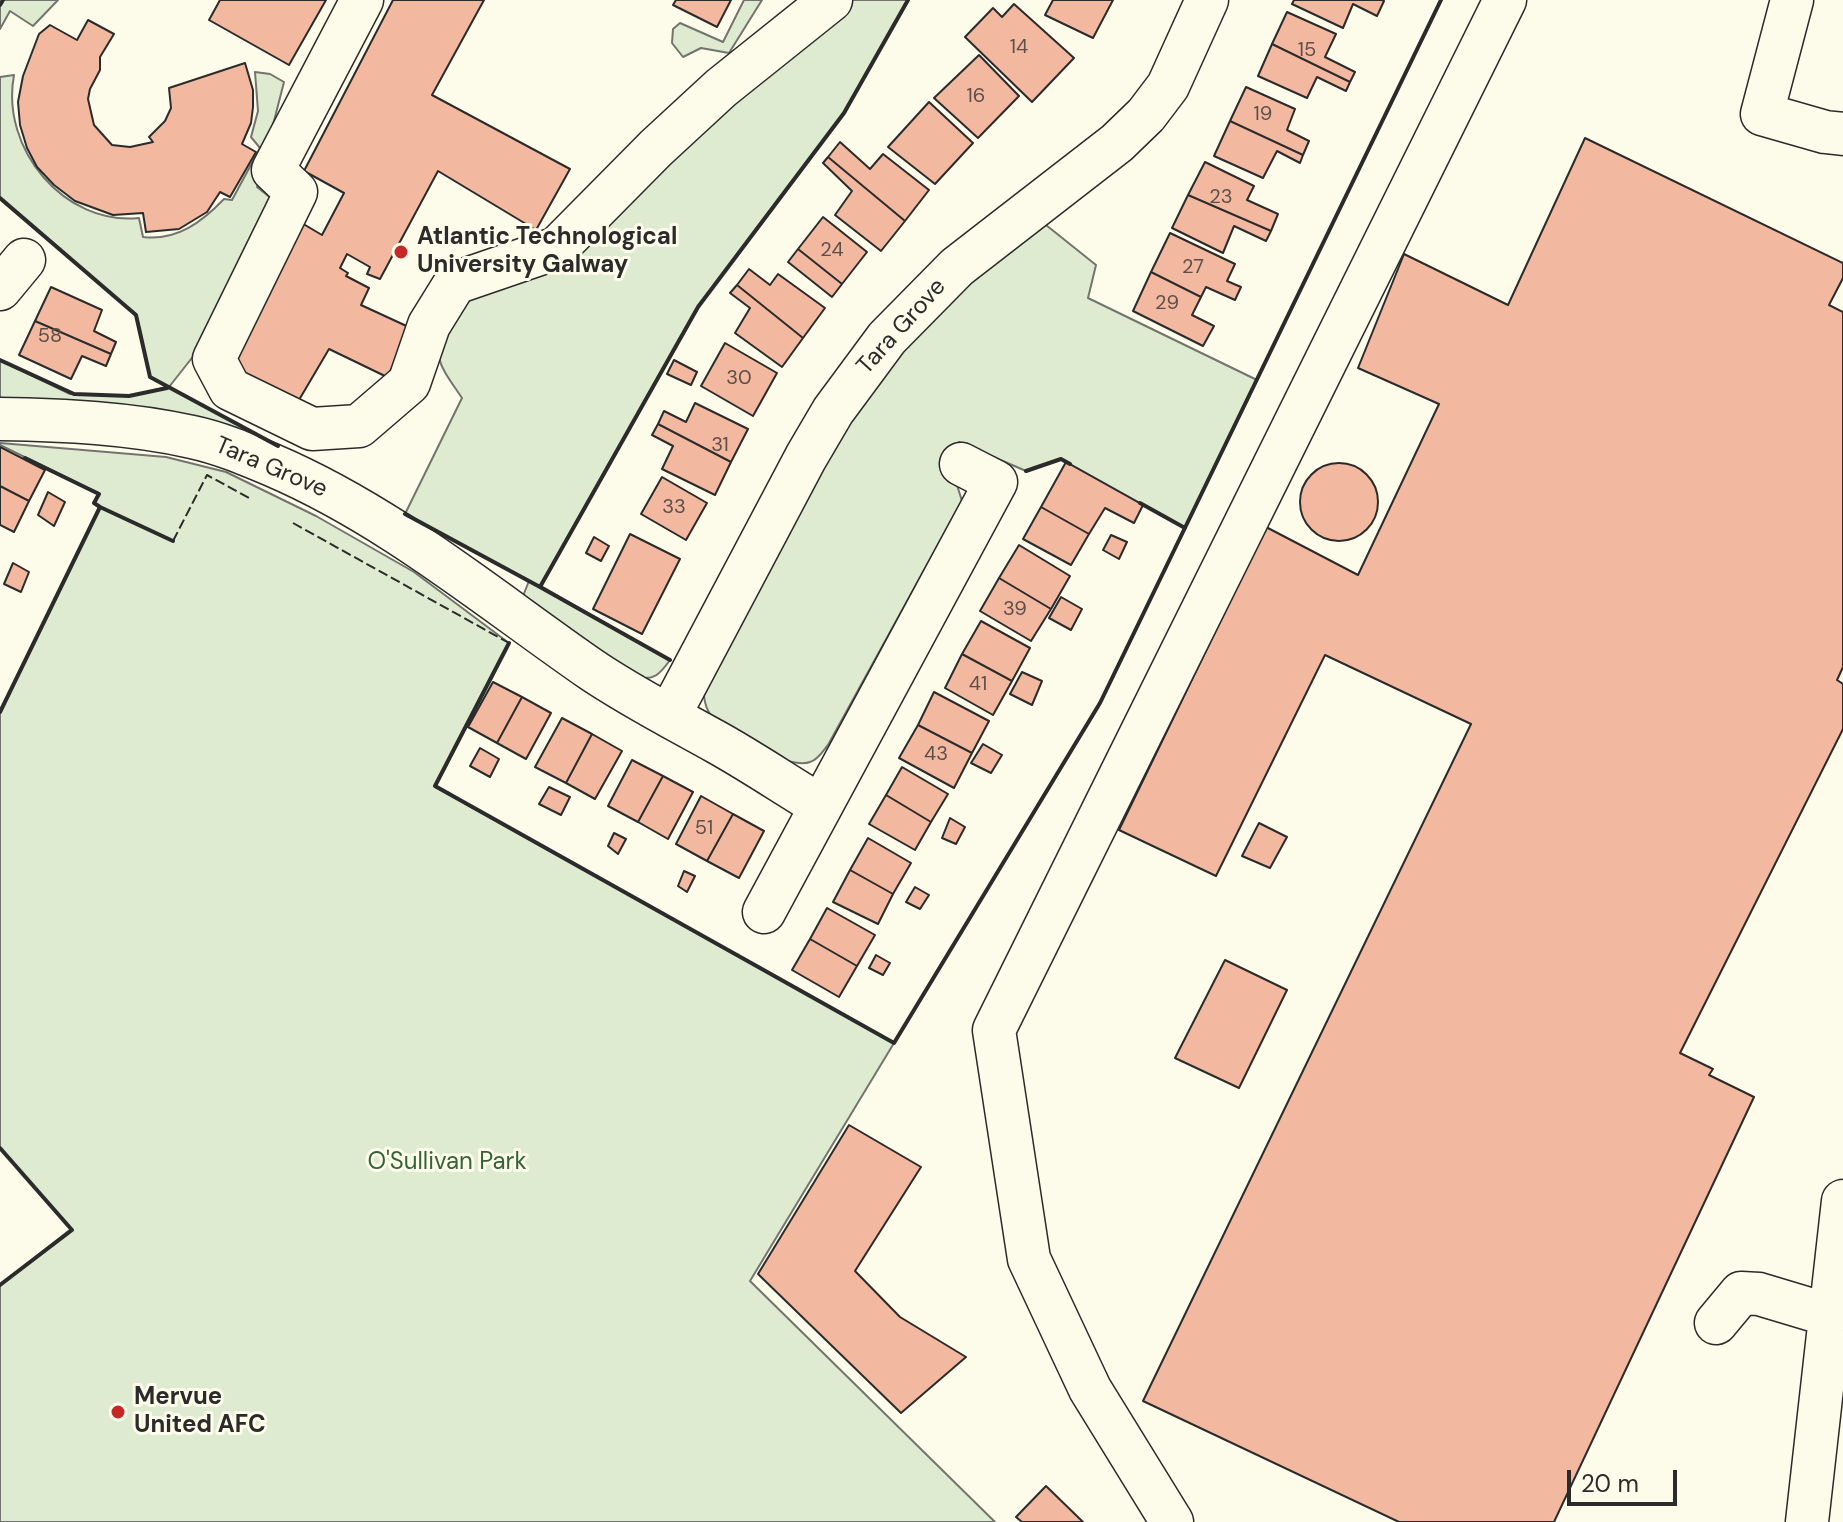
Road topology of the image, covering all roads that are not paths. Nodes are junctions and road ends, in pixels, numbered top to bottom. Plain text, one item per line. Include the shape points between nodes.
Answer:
1 (362, 0) edge
2 (831, 0) edge
3 (1207, 0) edge
4 (1505, 0) edge
5 (1792, 0) edge
6 (1843, 134) edge
7 (0, 419) edge
8 (961, 464) dead end
9 (669, 716) junction
10 (821, 806) junction
11 (764, 912) dead end
12 (1843, 1201) edge
13 (1829, 1315) junction
14 (1716, 1323) dead end
15 (1172, 1522) edge
16 (1807, 1522) edge

1 - 2 street via 273,170 296,192 214,359 230,389 312,429 359,426 409,383 429,325 455,283 557,248 721,88
3 - 9 street, Tara Grove via 1168,86 1146,115 957,267 887,338 806,457
4 - 15 street via 994,1030 1029,1259 1090,1389
5 - 6 street via 1756,129
7 - 9 street, Tara Grove via 193,437 297,476 394,531 593,671
8 - 10 street via 996,482
9 - 10 street, Tara Grove
10 - 11 street
12 - 13 street
13 - 14 street via 1741,1293
13 - 16 street

